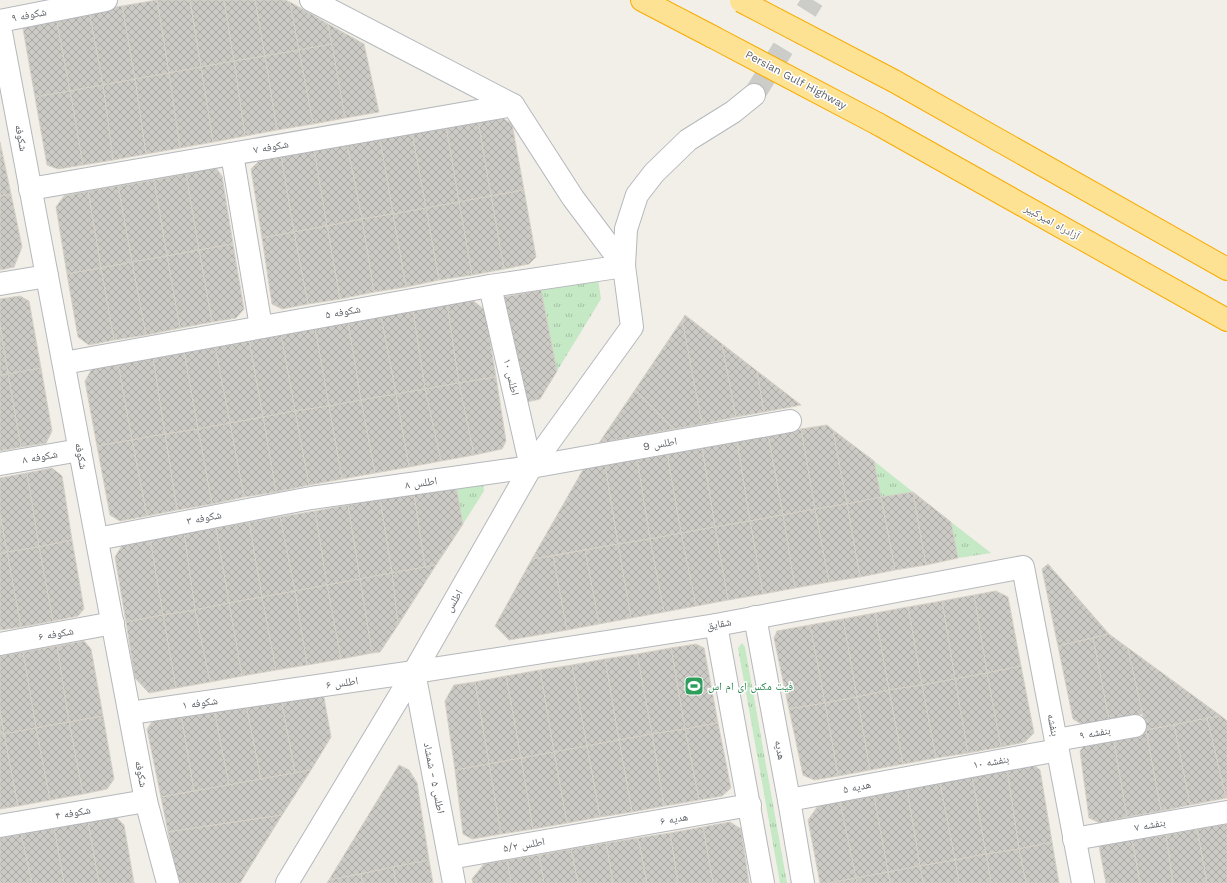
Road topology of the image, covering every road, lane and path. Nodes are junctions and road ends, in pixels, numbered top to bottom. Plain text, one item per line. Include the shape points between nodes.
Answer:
1 (106, 0) edge
2 (311, 0) edge
3 (642, 0) edge
4 (740, 0) edge
5 (0, 21) edge
6 (0, 27) edge
7 (754, 95) tunnel mouth
8 (7, 103) edge
9 (513, 105) junction
10 (878, 124) joint
11 (232, 154) junction
12 (30, 189) junction
13 (624, 266) junction
14 (1227, 269) edge
15 (47, 276) junction
16 (0, 284) edge
17 (490, 286) junction
18 (1227, 320) edge
19 (261, 327) junction
20 (64, 363) junction
21 (790, 421) dead end
22 (80, 450) junction
23 (0, 464) edge
24 (531, 467) junction
25 (311, 498) joint
26 (97, 539) junction
27 (1023, 567) joint
28 (755, 617) junction
29 (113, 623) junction
30 (716, 625) junction
31 (0, 644) edge
32 (414, 672) junction
33 (270, 693) joint
34 (130, 714) junction
35 (1135, 726) dead end
36 (1057, 745) junction
37 (924, 774) joint
38 (789, 800) junction
39 (146, 801) junction
40 (750, 805) junction
41 (1227, 812) edge
42 (0, 826) edge
43 (598, 832) joint
44 (1074, 839) junction
45 (450, 858) junction
46 (168, 883) edge
47 (288, 883) edge
48 (454, 883) edge
49 (763, 883) edge
50 (802, 883) edge
51 (1083, 883) edge

1 - 5 street, شکوفه ۹
2 - 9 street
3 - 10 highway, Persian Gulf Highway, bridge
4 - 14 highway, bridge via 894,81
6 - 8 street, شکوفه
7 - 13 street via 733,112 688,140 654,173 637,195 626,229
8 - 12 street, شکوفه
9 - 11 street, شکوفه ۷
9 - 13 street via 573,198
10 - 18 highway, آزادراه امیرکبیر
11 - 12 street, شکوفه ۷
11 - 19 street
12 - 15 street, شکوفه
13 - 17 street, شکوفه ۵
13 - 24 street, اطلس via 632,327
15 - 16 street
15 - 20 street, شکوفه
17 - 19 street, شکوفه ۵
17 - 24 street, اطلس ۱۰
19 - 20 street, شکوفه ۵
20 - 22 street, شکوفه
21 - 24 street, اطلس 9
22 - 23 street, شکوفه ۸
22 - 26 street, شکوفه
24 - 25 street, اطلس ۸
24 - 32 street, اطلس
25 - 26 street, شکوفه ۳
26 - 29 street, شکوفه
27 - 28 street, شقایق
27 - 36 street, بنفشه
28 - 30 street, شقایق
28 - 38 street, هدیه
29 - 31 street, شکوفه ۶
29 - 34 street, شکوفه
30 - 32 street, شقایق
30 - 40 street
32 - 33 street, اطلس ۶
32 - 45 street, اطلس ۵ - شمشاد
32 - 47 street, اطلس
33 - 34 street, شکوفه ۱
34 - 39 street, شکوفه
35 - 36 street, بنفشه ۹
36 - 37 street, بنفشه ۱۰
36 - 44 street, بنفشه
37 - 38 street, هدیه ۵
38 - 50 street, هدیه
39 - 42 street, شکوفه ۴
39 - 46 street, شکوفه
40 - 43 street, هدیه ۶
40 - 49 street
41 - 44 street, بنفشه ۷
43 - 45 street, اطلس ۵/۲
44 - 51 street, بنفشه
45 - 48 street, اطلس ۵ - شمشاد

